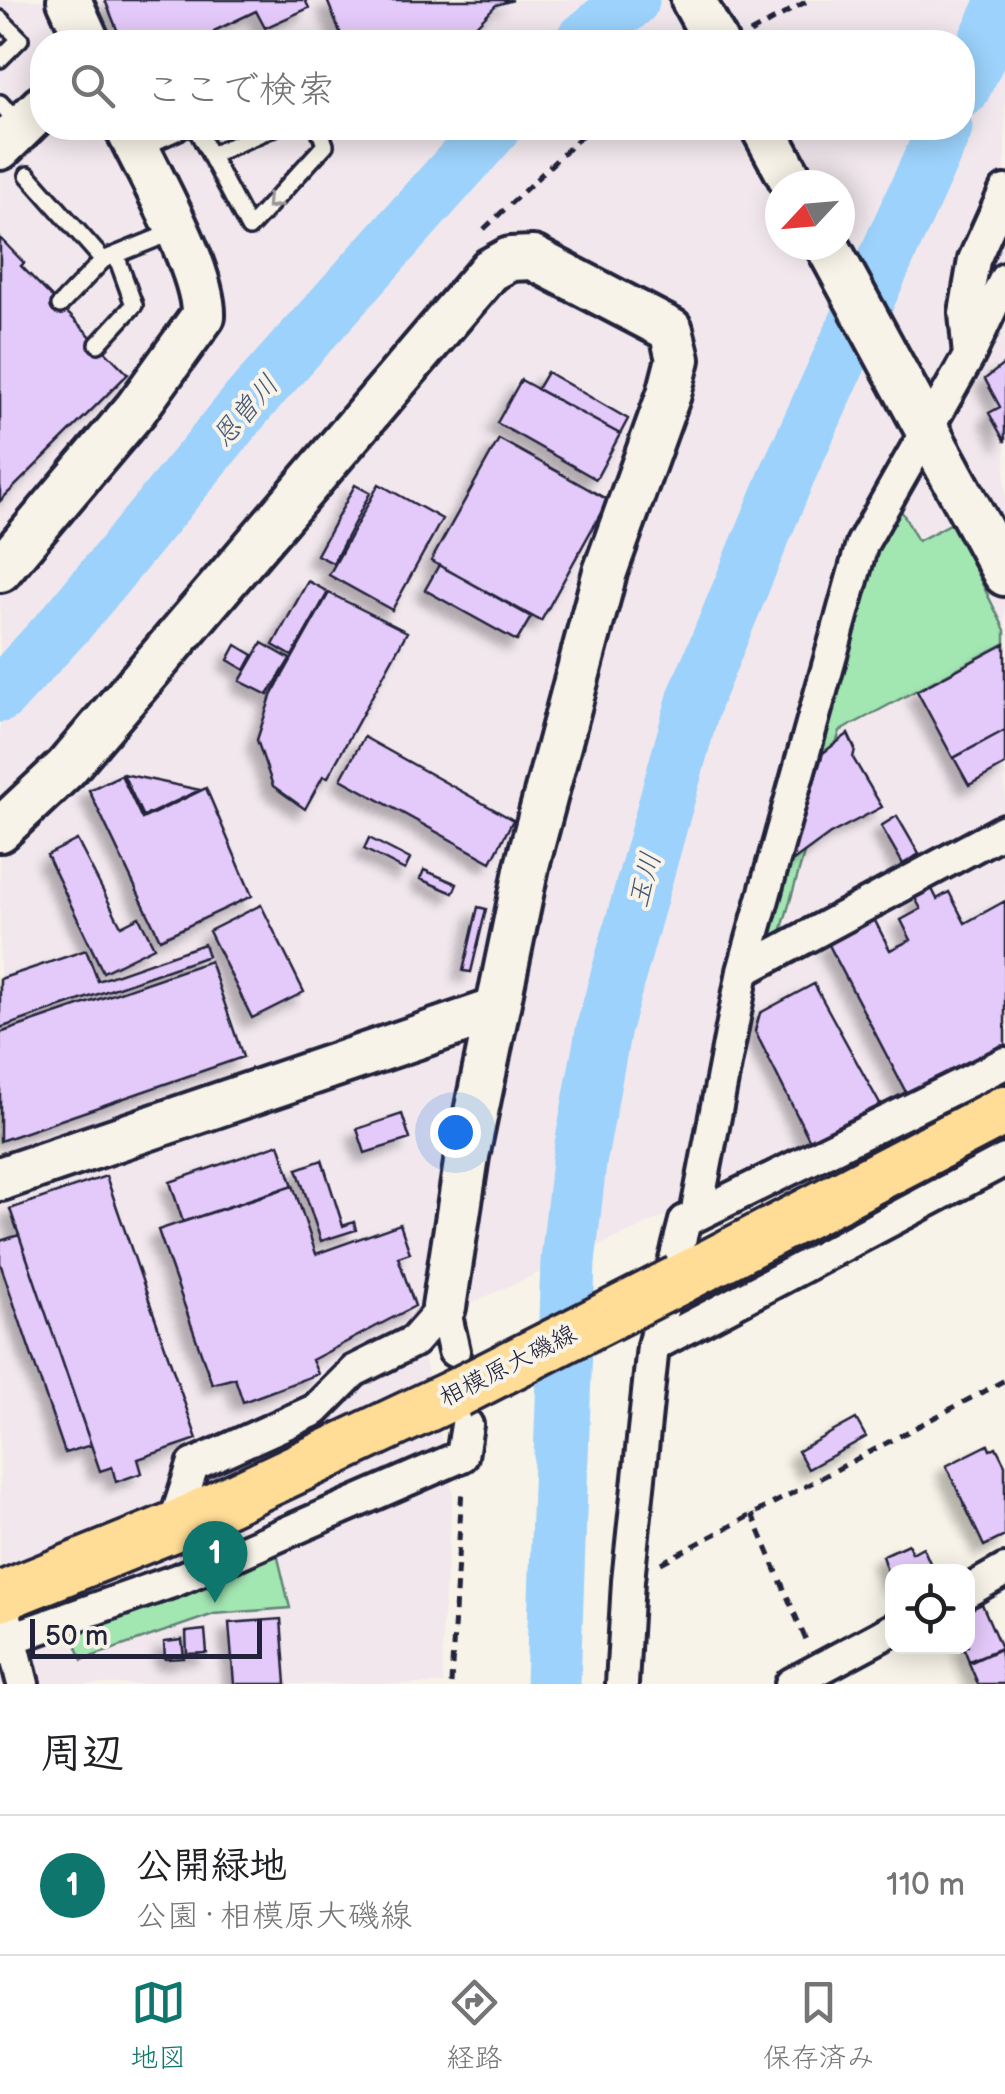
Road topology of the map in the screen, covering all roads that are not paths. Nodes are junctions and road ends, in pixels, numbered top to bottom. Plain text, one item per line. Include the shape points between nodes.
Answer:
1 (69, 0) edge
2 (692, 0) edge
3 (0, 19) edge
4 (83, 30) edge
5 (719, 30) edge
6 (0, 59) edge
7 (18, 132) edge
8 (132, 140) edge
9 (203, 140) edge
10 (245, 140) edge
11 (323, 140) edge
12 (770, 140) edge
13 (211, 155) junction
14 (786, 170) edge
15 (1005, 191) edge
16 (174, 231) junction
17 (110, 257) junction
18 (835, 260) edge
19 (1005, 279) edge
20 (60, 306) dead end
21 (98, 344) dead end
22 (968, 356) junction
23 (925, 425) junction
24 (0, 570) edge
25 (1005, 574) edge
26 (0, 830) edge
27 (1005, 830) edge
28 (743, 972) junction
29 (494, 1011) junction
30 (1005, 1063) edge
31 (1005, 1110) edge
32 (1005, 1160) edge
33 (0, 1179) edge
34 (696, 1216) junction
35 (444, 1307) junction
36 (654, 1346) junction
37 (459, 1390) junction
38 (172, 1527) junction
39 (1005, 1570) edge
40 (975, 1587) edge
41 (4, 1611) edge
42 (885, 1634) edge
43 (23, 1684) edge
44 (622, 1684) edge
45 (791, 1684) edge

1 - 4 street
2 - 5 street
3 - 6 lane via 20,39
7 - 17 lane
8 - 16 street
9 - 13 lane
10 - 13 lane
11 -> 13 lane via 249,228
12 - 14 street
15 - 22 street via 974,260 965,313
16 - 17 lane
16 - 24 street via 204,300 203,316 136,409
17 - 20 lane
17 - 21 lane via 134,305
18 - 23 street
19 - 22 street
22 - 23 street
23 - 25 street
23 - 28 street via 862,544
26 - 29 street via 66,768 490,270 510,259 533,258 671,330 678,359 604,572
27 - 28 street
28 - 34 street
29 - 33 street
29 - 35 street
30 - 34 street
31 - 37 main road, 相模原大磯線, bridge
32 - 36 street
34 - 36 street via 685,1221
35 - 37 street
35 - 38 street via 414,1341 354,1371 315,1410 193,1465
36 - 44 street
37 - 38 main road, 相模原大磯線
37 - 41 street via 462,1456 177,1580
38 - 41 main road, 相模原大磯線
39 - 40 street
41 - 43 street
42 - 45 street

